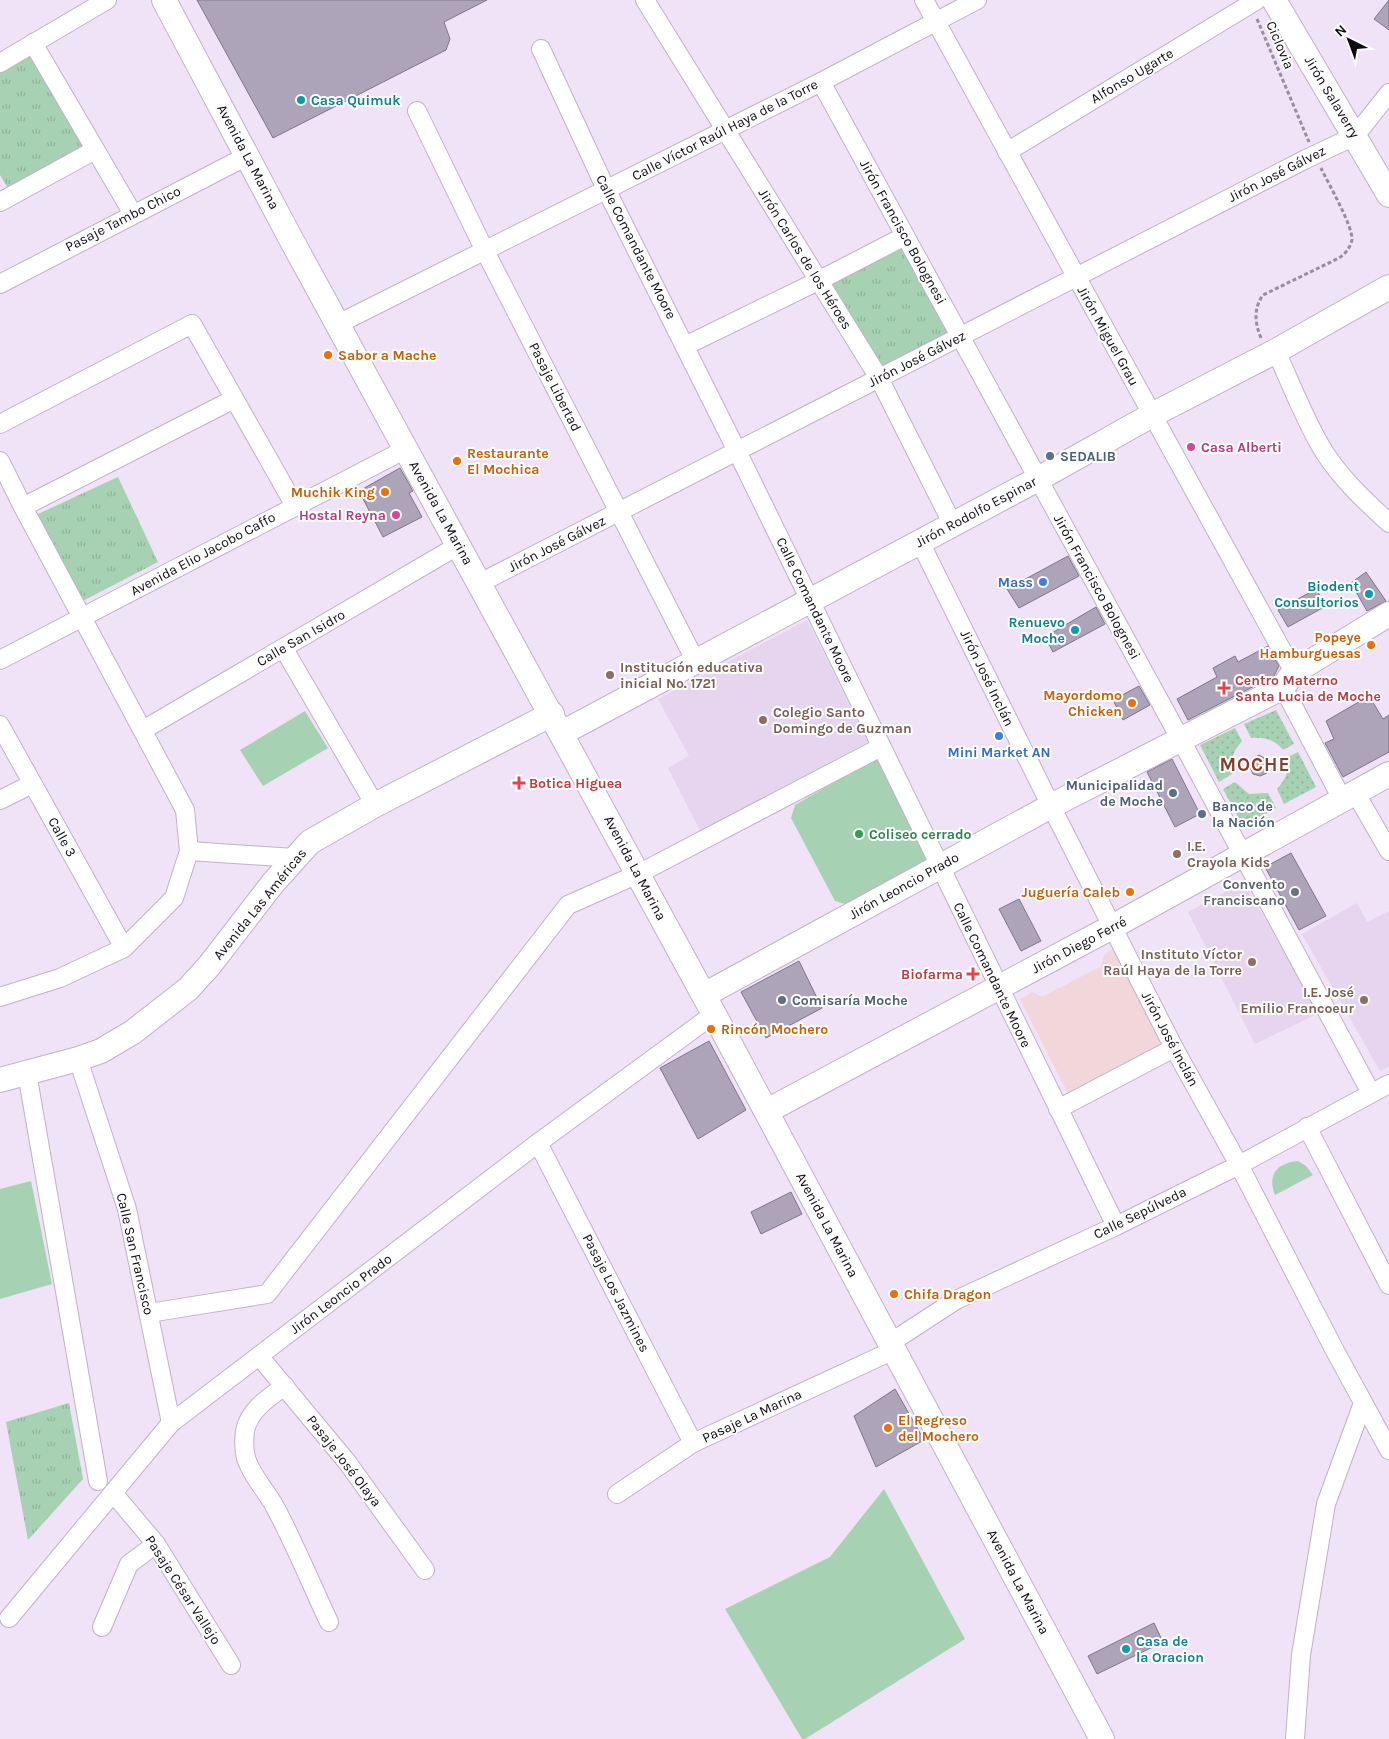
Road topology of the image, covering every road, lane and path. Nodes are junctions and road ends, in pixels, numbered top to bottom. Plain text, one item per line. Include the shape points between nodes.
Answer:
1 (107, 0) edge
2 (164, 0) edge
3 (646, 0) edge
4 (924, 0) edge
5 (977, 0) edge
6 (1274, 0) edge
7 (1254, 2) edge
8 (936, 22) junction
9 (33, 43) junction
10 (541, 49) dead end
11 (0, 63) edge
12 (821, 82) junction
13 (1389, 93) edge
14 (417, 112) dead end
15 (726, 129) junction
16 (1355, 136) junction
17 (95, 150) junction
18 (1007, 152) junction
19 (1315, 155) junction
20 (247, 156) junction
21 (606, 189) junction
22 (1389, 195) edge
23 (0, 202) edge
24 (132, 214) junction
25 (905, 236) junction
26 (485, 251) junction
27 (1076, 277) junction
28 (818, 282) junction
29 (0, 284) edge
30 (1389, 287) edge
31 (338, 324) junction
32 (960, 336) junction
33 (685, 346) junction
34 (1275, 356) junction
35 (879, 378) junction
36 (234, 399) junction
37 (1152, 415) junction
38 (0, 424) edge
39 (406, 449) junction
40 (737, 451) junction
41 (0, 461) edge
42 (1038, 479) junction
43 (295, 506) junction
44 (23, 507) junction
45 (618, 512) junction
46 (1389, 523) edge
47 (953, 525) junction
48 (920, 542) junction
49 (459, 545) junction
50 (480, 583) junction
51 (810, 601) junction
52 (1389, 614) edge
53 (83, 617) junction
54 (284, 649) junction
55 (0, 660) edge
56 (696, 662) junction
57 (1288, 679) junction
58 (557, 723) junction
59 (0, 726) edge
60 (143, 730) junction
61 (1181, 740) junction
62 (882, 747) junction
63 (1389, 774) edge
64 (32, 784) junction
65 (1348, 795) junction
66 (0, 800) edge
67 (375, 804) junction
68 (1051, 806) junction
69 (189, 851) junction
70 (1389, 851) edge
71 (1242, 855) junction
72 (294, 858) junction
73 (940, 866) junction
74 (638, 874) junction
75 (1112, 927) junction
76 (124, 948) junction
77 (999, 988) junction
78 (0, 997) edge
79 (709, 1004) junction
80 (1174, 1048) junction
81 (78, 1059) junction
82 (27, 1072) junction
83 (0, 1080) edge
84 (1389, 1084) edge
85 (1371, 1093) junction
86 (1058, 1109) junction
87 (767, 1112) junction
88 (1307, 1128) junction
89 (538, 1144) junction
90 (1240, 1165) junction
91 (1116, 1226) junction
92 (1389, 1285) edge
93 (148, 1313) junction
94 (892, 1346) junction
95 (259, 1356) junction
96 (284, 1386) junction
97 (1363, 1403) junction
98 (171, 1423) junction
99 (693, 1443) junction
100 (1389, 1450) edge
101 (98, 1481) dead end
102 (112, 1494) junction
103 (617, 1494) dead end
104 (156, 1544) junction
105 (425, 1570) dead end
106 (9, 1618) dead end
107 (329, 1622) dead end
108 (102, 1627) dead end
109 (231, 1665) dead end
110 (1102, 1739) edge
111 (1295, 1739) edge

1 - 9 street
2 - 20 street, Avenida La Marina
3 - 15 street, Jirón Carlos de los Héroes
4 - 8 street, Jirón Miguel Grau
5 - 8 street, Calle Víctor Raúl Haya de la Torre
6 - 16 street, Jirón Salaverry
7 - 18 street, Alfonso Ugarte
7 - 19 path, Ciclovia
8 - 12 street, Calle Víctor Raúl Haya de la Torre
8 - 18 street, Jirón Miguel Grau
9 - 11 street
9 - 17 street
10 - 21 street, Calle Comandante Moore
12 - 15 street, Calle Víctor Raúl Haya de la Torre
12 - 25 street, Jirón Francisco Bolognesi
13 - 16 street
14 - 26 street, Pasaje Libertad
15 - 21 street, Calle Víctor Raúl Haya de la Torre
15 - 28 street, Jirón Carlos de los Héroes
16 - 19 street, Jirón José Gálvez
16 - 22 street, Jirón Salaverry
17 - 23 street
17 - 24 street
18 - 27 street, Jirón Miguel Grau
19 - 27 street, Jirón José Gálvez
19 - 34 path, Ciclovia via 1350,229 1352,240 1339,258 1263,295 1258,301 1256,324
20 - 24 street, Pasaje Tambo Chico
20 - 31 street, Avenida La Marina
21 - 26 street, Calle Víctor Raúl Haya de la Torre
21 - 33 street, Calle Comandante Moore
24 - 29 street, Pasaje Tambo Chico
25 - 28 street
25 - 32 street, Jirón Francisco Bolognesi
26 - 31 street, Calle Víctor Raúl Haya de la Torre
26 - 45 street, Pasaje Libertad
27 - 32 street, Jirón José Gálvez
27 - 37 street, Jirón Miguel Grau
28 - 33 street
28 - 35 street, Jirón Carlos de los Héroes
30 - 34 street, Jirón Rodolfo Espinar
31 - 39 street, Avenida La Marina
32 - 35 street, Jirón José Gálvez
32 - 42 street, Jirón Francisco Bolognesi
33 - 40 street, Calle Comandante Moore
34 - 37 street, Jirón Rodolfo Espinar
34 - 46 street via 1320,446 1367,503
35 - 40 street, Jirón José Gálvez
35 - 47 street, Jirón Carlos de los Héroes
36 - 38 street via 192,324
36 - 43 street
36 - 44 street
37 - 42 street, Jirón Rodolfo Espinar
37 - 57 street, Jirón Miguel Grau
39 - 43 street, Avenida Elio Jacobo Caffo
39 - 49 street, Avenida La Marina
40 - 45 street, Jirón José Gálvez
40 - 51 street, Calle Comandante Moore
41 - 44 street
42 - 47 street, Jirón Rodolfo Espinar
42 - 61 street, Jirón Francisco Bolognesi
43 - 53 street, Avenida Elio Jacobo Caffo
44 - 53 street
45 - 50 street, Jirón José Gálvez
45 - 56 street, Pasaje Libertad
47 - 48 street, Jirón Rodolfo Espinar
48 - 51 street, Jirón Rodolfo Espinar
48 - 68 street, Jirón José Inclán
49 - 50 street, Avenida La Marina
49 - 54 street, Calle San Isidro
50 - 58 street, Avenida La Marina
51 - 56 street, Jirón Rodolfo Espinar
51 - 62 street, Calle Comandante Moore
52 - 57 street, Jirón Leoncio Prado
53 - 55 street, Avenida Elio Jacobo Caffo
53 - 60 street
54 - 60 street, Calle San Isidro
54 - 67 street
56 - 58 street, Jirón Rodolfo Espinar
57 - 61 street, Jirón Leoncio Prado
57 - 65 street, Jirón Miguel Grau
58 - 67 street, Avenida Las Américas
58 - 74 street, Avenida La Marina
59 - 64 street, Calle 3
60 - 69 street via 185,810
61 - 68 street, Jirón Leoncio Prado
61 - 71 street, Jirón Francisco Bolognesi
62 - 73 street, Calle Comandante Moore
62 - 74 street
63 - 65 street, Jirón Diego Ferré
64 - 66 street
64 - 76 street, Calle 3
65 - 70 street, Jirón Miguel Grau
65 - 71 street, Jirón Diego Ferré
67 - 72 street, Avenida Las Américas via 310,842
68 - 73 street, Jirón Leoncio Prado
68 - 75 street, Jirón José Inclán
69 - 72 street
69 - 76 street via 174,898
71 - 75 street, Jirón Diego Ferré
71 - 85 street, Jirón Francisco Bolognesi
72 - 81 street, Avenida Las Américas via 210,966 188,989 133,1032 101,1051
73 - 77 street, Calle Comandante Moore
73 - 79 street, Jirón Leoncio Prado
74 - 79 street, Avenida La Marina
74 - 93 street via 568,905 267,1294
75 - 77 street, Jirón Diego Ferré
75 - 80 street, Jirón José Inclán
76 - 78 street via 60,978
77 - 86 street, Calle Comandante Moore
77 - 87 street, Jirón Diego Ferré
79 - 87 street, Avenida La Marina
79 - 89 street, Jirón Leoncio Prado
80 - 86 street
80 - 90 street, Jirón José Inclán
81 - 82 street, Avenida Las Américas
81 - 93 street, Calle San Francisco via 127,1209
82 - 83 street, Avenida Las Américas
82 - 101 street
84 - 85 street, Calle Sepúlveda
85 - 88 street, Calle Sepúlveda
86 - 91 street, Calle Comandante Moore
87 - 94 street, Avenida La Marina
88 - 90 street, Calle Sepúlveda
88 - 92 street
89 - 95 street, Jirón Leoncio Prado
89 - 99 street, Pasaje Los Jazmines
90 - 91 street, Calle Sepúlveda
90 - 97 street, Jirón José Inclán
91 - 94 street, Calle Sepúlveda via 956,1300
93 - 98 street, Calle San Francisco
94 - 99 street, Pasaje La Marina
94 - 110 street, Avenida La Marina
95 - 96 street, Pasaje José Olaya
95 - 98 street, Jirón Leoncio Prado
96 - 105 street, Pasaje José Olaya via 348,1462
96 - 107 street via 252,1414 245,1431 246,1457 290,1534
97 - 100 street, Jirón José Inclán
97 - 111 street via 1326,1504 1301,1656
98 - 102 street, Jirón Leoncio Prado
99 - 103 street, Pasaje La Marina
102 - 104 street, Pasaje César Vallejo
102 - 106 street, Jirón Leoncio Prado
104 - 108 street via 129,1564
104 - 109 street, Pasaje César Vallejo

